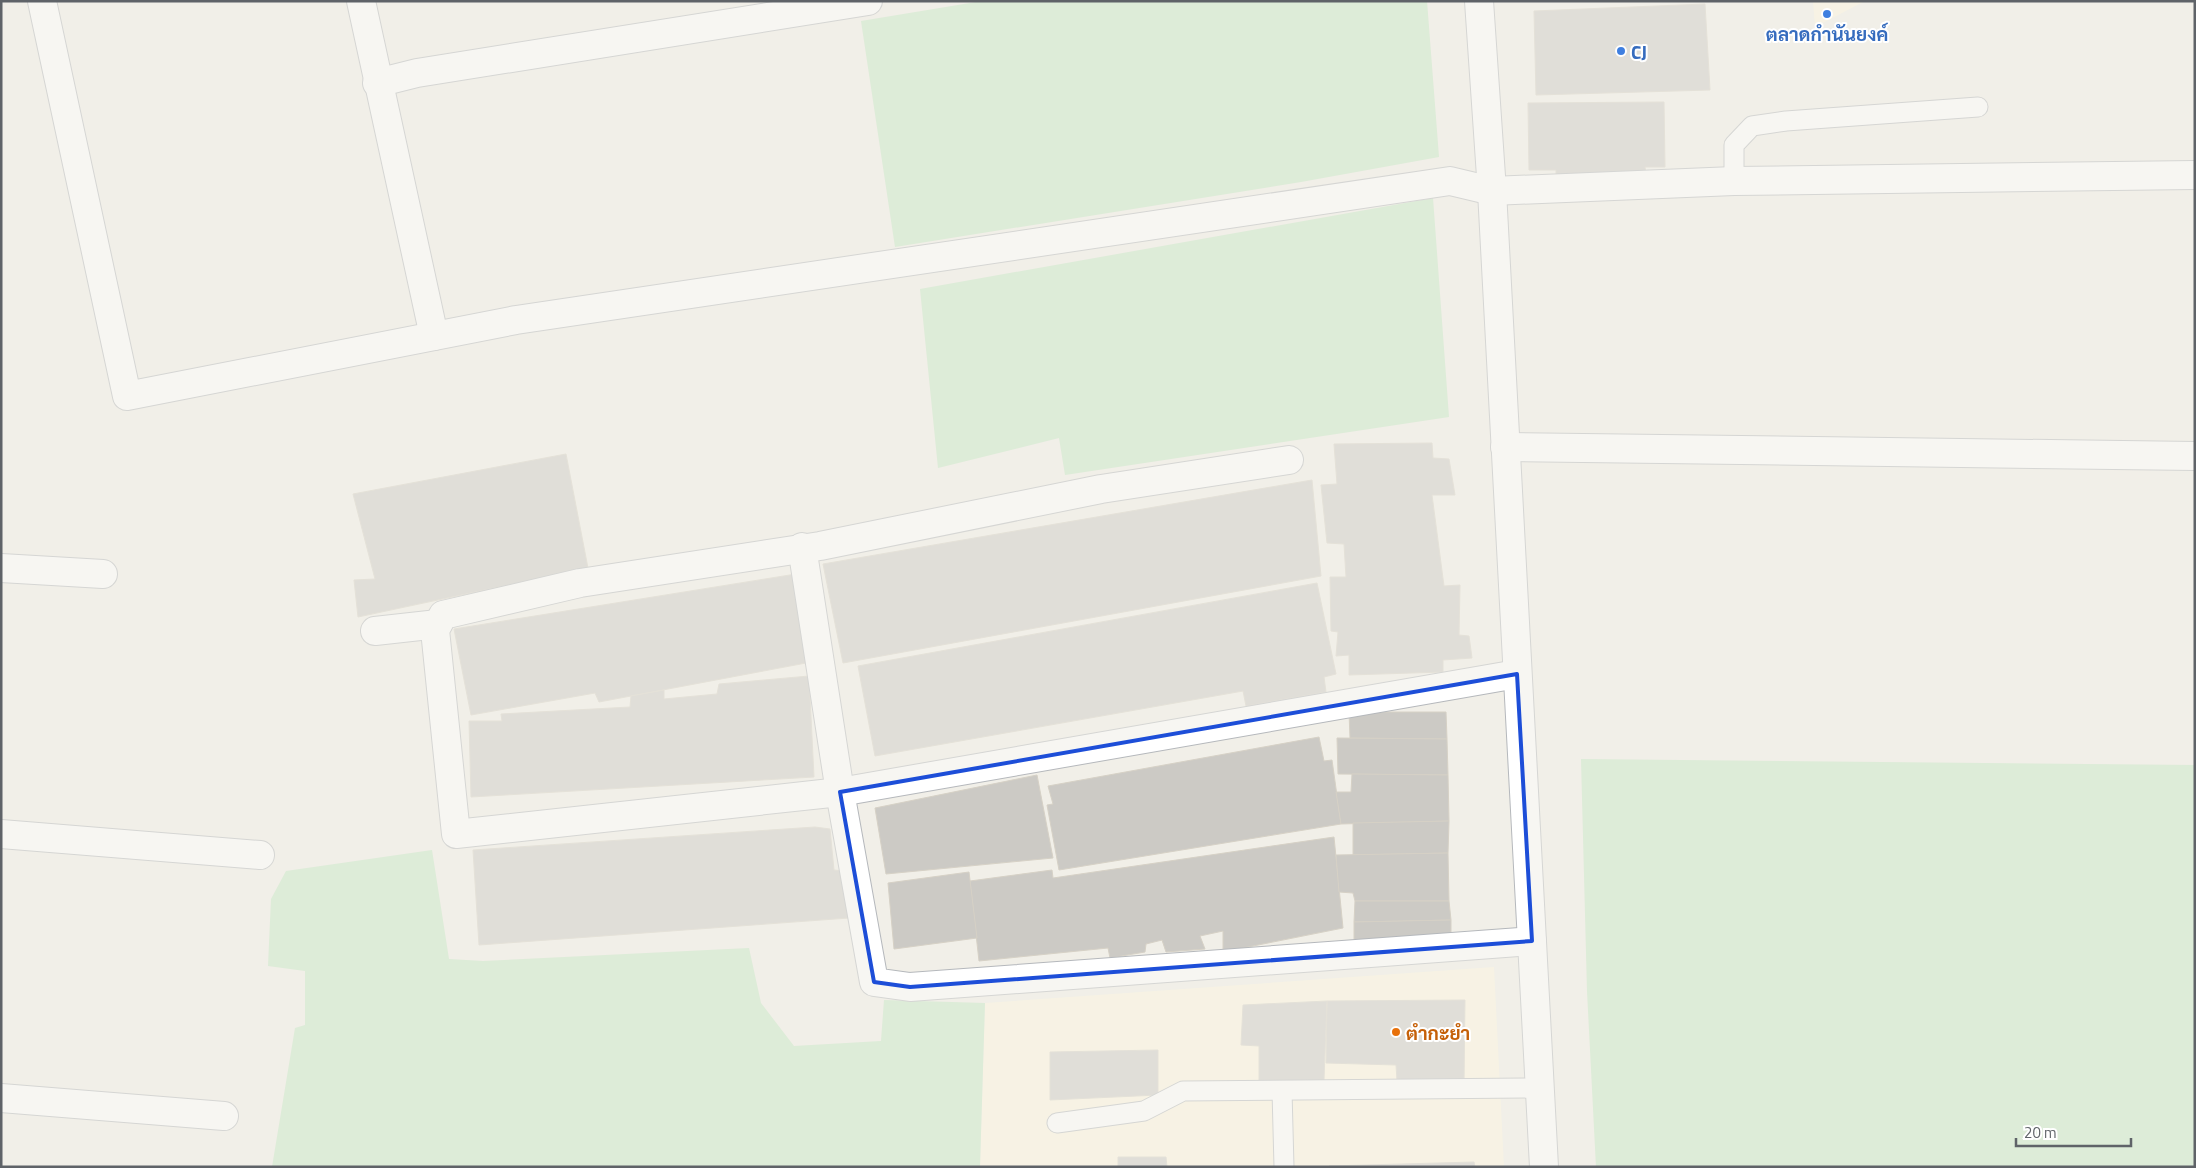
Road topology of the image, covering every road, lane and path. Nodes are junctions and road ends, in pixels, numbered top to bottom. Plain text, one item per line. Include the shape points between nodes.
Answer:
1 (42, 1) edge
2 (361, 1) edge
3 (868, 1) edge
4 (1479, 1) edge
5 (377, 83) junction
6 (1978, 106) dead end
7 (2195, 175) edge
8 (1734, 181) junction
9 (1492, 191) junction
10 (434, 336) junction
11 (1505, 447) junction
12 (2195, 456) edge
13 (1289, 460) dead end
14 (802, 547) junction
15 (1, 568) edge
16 (103, 574) dead end
17 (438, 624) junction
18 (375, 631) dead end
19 (1517, 674) junction
20 (840, 792) junction
21 (1, 834) edge
22 (260, 855) dead end
23 (1532, 942) junction
24 (1540, 1088) junction
25 (1282, 1091) junction
26 (1, 1098) edge
27 (224, 1116) dead end
28 (1057, 1123) dead end
29 (1284, 1167) edge
30 (1544, 1167) edge

1 - 10 street via 127,396
2 - 5 street
3 - 5 street via 427,72
4 - 9 street
5 - 10 street
6 - 8 lane via 1752,126 1734,145
7 - 8 street
8 - 9 street
9 - 10 street via 1450,181 516,320
9 - 11 street
11 - 12 street
11 - 19 street
13 - 14 street via 1101,489
14 - 17 street via 580,583 443,615
14 - 20 street
15 - 16 street
17 - 18 street
17 - 20 street via 435,630 456,834
19 - 20 street
19 - 23 street
20 - 23 street via 874,982 910,987
21 - 22 street
23 - 24 street
24 - 25 lane
24 - 30 street
25 - 28 lane via 1183,1092 1144,1111
25 - 29 lane
26 - 27 street

